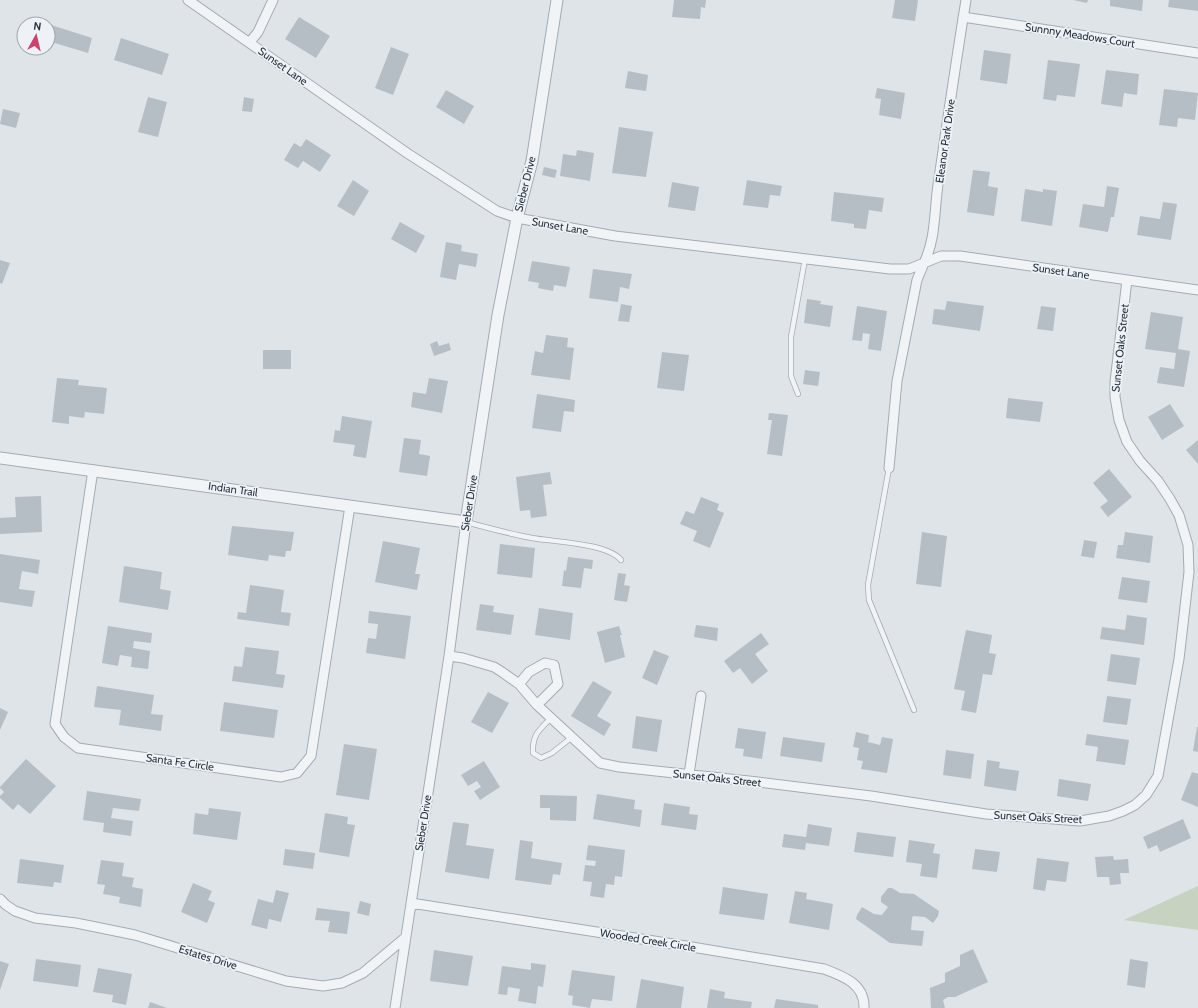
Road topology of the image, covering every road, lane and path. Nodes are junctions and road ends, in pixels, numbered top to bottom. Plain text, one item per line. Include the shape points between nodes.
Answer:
1 (188, 0) edge
2 (273, 0) edge
3 (558, 0) edge
4 (966, 0) edge
5 (963, 17) junction
6 (250, 42) junction
7 (1198, 53) edge
8 (517, 218) junction
9 (805, 259) junction
10 (924, 263) junction
11 (1126, 280) junction
12 (1198, 290) edge
13 (798, 394) dead end
14 (0, 458) edge
15 (889, 468) joint
16 (93, 470) junction
17 (350, 506) junction
18 (466, 522) junction
19 (621, 560) dead end
20 (449, 656) junction
21 (519, 684) junction
22 (700, 696) dead end
23 (537, 705) junction
24 (914, 710) dead end
25 (551, 718) junction
26 (572, 737) junction
27 (689, 774) junction
28 (0, 899) edge
29 (411, 903) junction
30 (406, 937) junction
31 (396, 1008) edge
32 (864, 1008) edge

1 - 6 street, Sunset Lane
2 - 6 street via 258,32
3 - 8 street, Sieber Drive via 532,161
4 - 5 street, Eleanor Park Drive
5 - 7 street, Sunnny Meadows Court
5 - 10 street, Eleanor Park Drive via 938,188 934,235
6 - 8 street, Sunset Lane via 407,153 497,211
8 - 9 street, Sunset Lane via 615,236
8 - 18 street, Sieber Drive via 498,315
9 - 10 street, Sunset Lane via 890,269 909,269
9 - 13 lane via 791,337 791,376
10 - 11 street, Sunset Lane via 941,256 960,256
10 - 15 street via 917,280 897,381
11 - 12 street, Sunset Lane
11 - 27 street, Sunset Oaks Street via 1115,382 1119,420 1127,442 1170,498 1179,515 1188,544 1189,572 1179,658 1158,776 1146,795 1123,811 1080,821 986,814 863,795
14 - 16 street, Indian Trail
15 - 24 lane via 868,592
16 - 17 street, Indian Trail
16 - 17 street, Santa Fe Circle via 55,724 64,737 78,748 266,775 282,777 297,773 311,756
17 - 18 street, Indian Trail
18 - 19 lane via 532,538 598,548 616,554
18 - 20 street, Sieber Drive
20 - 21 street, Sunset Oaks Street via 494,667
20 - 29 street, Sieber Drive
21 - 23 street, Sunset Oaks Street
21 - 23 street via 529,672 545,663 554,665 558,684
22 - 27 street
23 - 25 street, Sunset Oaks Street
25 - 26 street, Sunset Oaks Street
25 - 26 lane via 534,738 533,753 541,758 552,753
26 - 27 street, Sunset Oaks Street via 600,763
28 - 30 street, Estates Drive via 15,911 35,918 135,935 286,981 323,986 342,983 363,973
29 - 30 street, Sieber Drive
29 - 32 street, Wooded Creek Circle via 824,969 842,975 857,985
30 - 31 street, Sieber Drive

